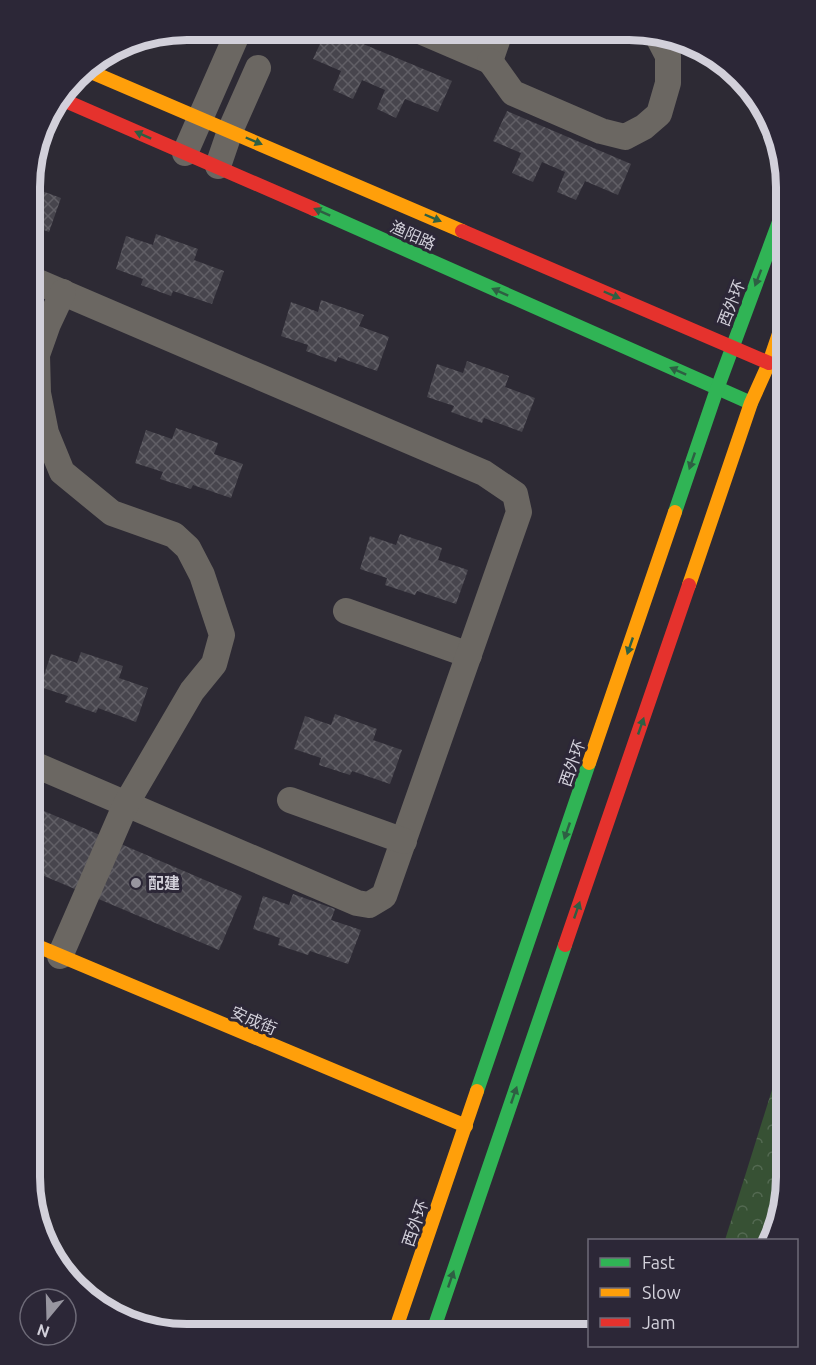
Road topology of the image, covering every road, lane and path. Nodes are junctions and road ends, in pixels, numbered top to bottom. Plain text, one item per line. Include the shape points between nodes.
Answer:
1 (234, 40) edge
2 (439, 40) edge
3 (497, 40) edge
4 (662, 45) edge
5 (490, 61) junction
6 (258, 68) dead end
7 (95, 74) edge
8 (68, 102) edge
9 (202, 119) junction
10 (230, 131) junction
11 (185, 153) junction
12 (218, 166) junction
13 (776, 230) edge
14 (40, 283) edge
15 (63, 292) junction
16 (776, 343) edge
17 (733, 346) junction
18 (40, 347) edge
19 (769, 363) junction
20 (717, 389) junction
21 (751, 403) junction
22 (40, 429) edge
23 (346, 611) dead end
24 (469, 655) junction
25 (40, 767) edge
26 (290, 800) dead end
27 (126, 804) junction
28 (404, 841) junction
29 (40, 947) edge
30 (60, 956) junction
31 (466, 1126) junction
32 (397, 1324) edge
33 (435, 1324) edge

1 - 9 street
2 - 5 street
3 - 5 street
4 - 5 street via 668,56 668,83 659,114 625,136 601,131 513,93
6 - 10 street
7 - 9 main road, 渔阳路
11 -> 8 main road, 渔阳路
9 - 10 main road, 渔阳路
9 - 11 street
10 - 12 street
10 -> 17 main road, 渔阳路
11 - 12 main road, 渔阳路
20 -> 12 main road, 渔阳路
13 -> 17 main road, 西外环
14 - 15 street
15 - 18 street
15 - 24 street via 484,473 515,494 519,512
16 - 19 main road
17 - 19 main road, 渔阳路
17 - 20 main road, 西外环
19 - 21 main road
20 - 21 main road, 渔阳路
20 -> 31 main road, 西外环
33 -> 21 main road
22 - 27 street via 62,472 78,487 112,513 174,535 188,548 202,575 222,634 214,664 192,691
23 - 24 street
24 - 28 street
25 - 27 street
26 - 28 street
27 - 28 street via 363,904 384,896
27 - 30 street
29 - 30 main road, 安成街
30 - 31 main road, 安成街
31 - 32 main road, 西外环

